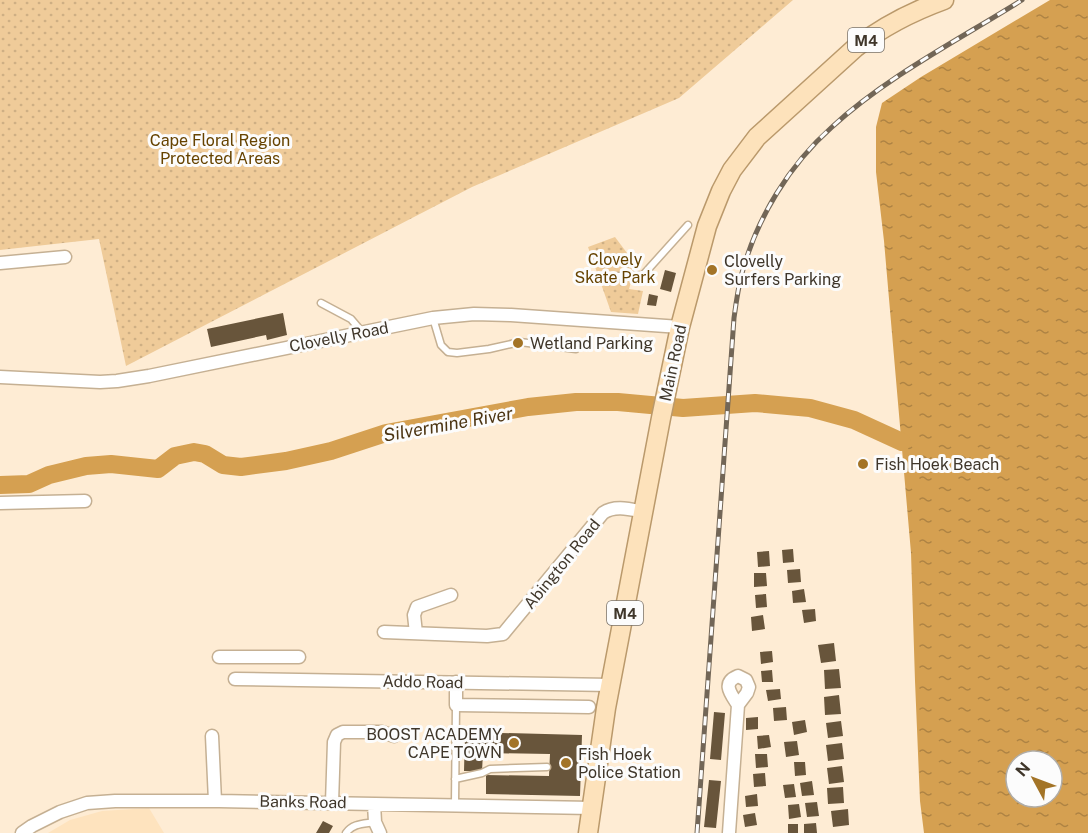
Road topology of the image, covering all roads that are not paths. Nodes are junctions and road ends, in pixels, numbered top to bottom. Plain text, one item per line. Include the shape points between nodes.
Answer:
1 (944, 0) edge
2 (688, 225) dead end
3 (65, 257) dead end
4 (0, 263) edge
5 (618, 276) dead end
6 (321, 303) dead end
7 (433, 318) junction
8 (680, 327) junction
9 (363, 333) junction
10 (576, 349) dead end
11 (0, 377) edge
12 (85, 501) dead end
13 (0, 502) edge
14 (644, 512) junction
15 (452, 595) dead end
16 (384, 632) dead end
17 (416, 633) junction
18 (219, 657) dead end
19 (298, 657) dead end
20 (255, 658) junction
21 (235, 679) dead end
22 (253, 679) junction
23 (456, 682) junction
24 (611, 685) junction
25 (456, 705) junction
26 (738, 705) dead end
27 (589, 707) dead end
28 (212, 736) dead end
29 (394, 736) dead end
30 (547, 766) dead end
31 (455, 780) junction
32 (215, 801) junction
33 (332, 803) junction
34 (374, 804) junction
35 (455, 805) junction
36 (592, 808) junction
37 (377, 828) edge
38 (22, 833) edge
39 (346, 833) edge
40 (588, 833) edge
41 (729, 833) edge

1 - 8 main road, Main Road / M4 via 871,36 757,137 732,170 715,205
2 - 5 lane via 643,275
3 - 4 street
6 - 9 lane via 351,319
7 - 8 street, Clovelly Road via 511,315
7 - 9 street, Clovelly Road
7 - 10 lane via 441,345 448,352 520,342
8 - 14 main road, Main Road / M4
9 - 11 street, Clovelly Road via 117,381
12 - 13 street
14 - 17 street, Abington Road via 615,508 605,511 501,635
14 - 24 main road, Main Road / M4
15 - 17 street via 417,607
16 - 17 street
18 - 20 street
19 - 20 street
20 - 22 street
21 - 22 street, Addo Road
22 - 23 street, Addo Road
23 - 24 street, Addo Road
23 - 25 street
24 - 36 main road, Main Road / M4
25 - 27 street
25 - 31 lane
26 - 41 street
28 - 32 street
29 - 33 street via 382,732 343,732 335,737
30 - 31 lane via 492,769
31 - 35 lane
32 - 33 street, Banks Road
32 - 38 street, Banks Road via 87,803 60,812
33 - 34 street, Banks Road
34 - 35 street, Banks Road
34 - 37 street
35 - 36 street, Banks Road
36 - 40 main road, Main Road / M4
37 - 39 lane via 356,825

